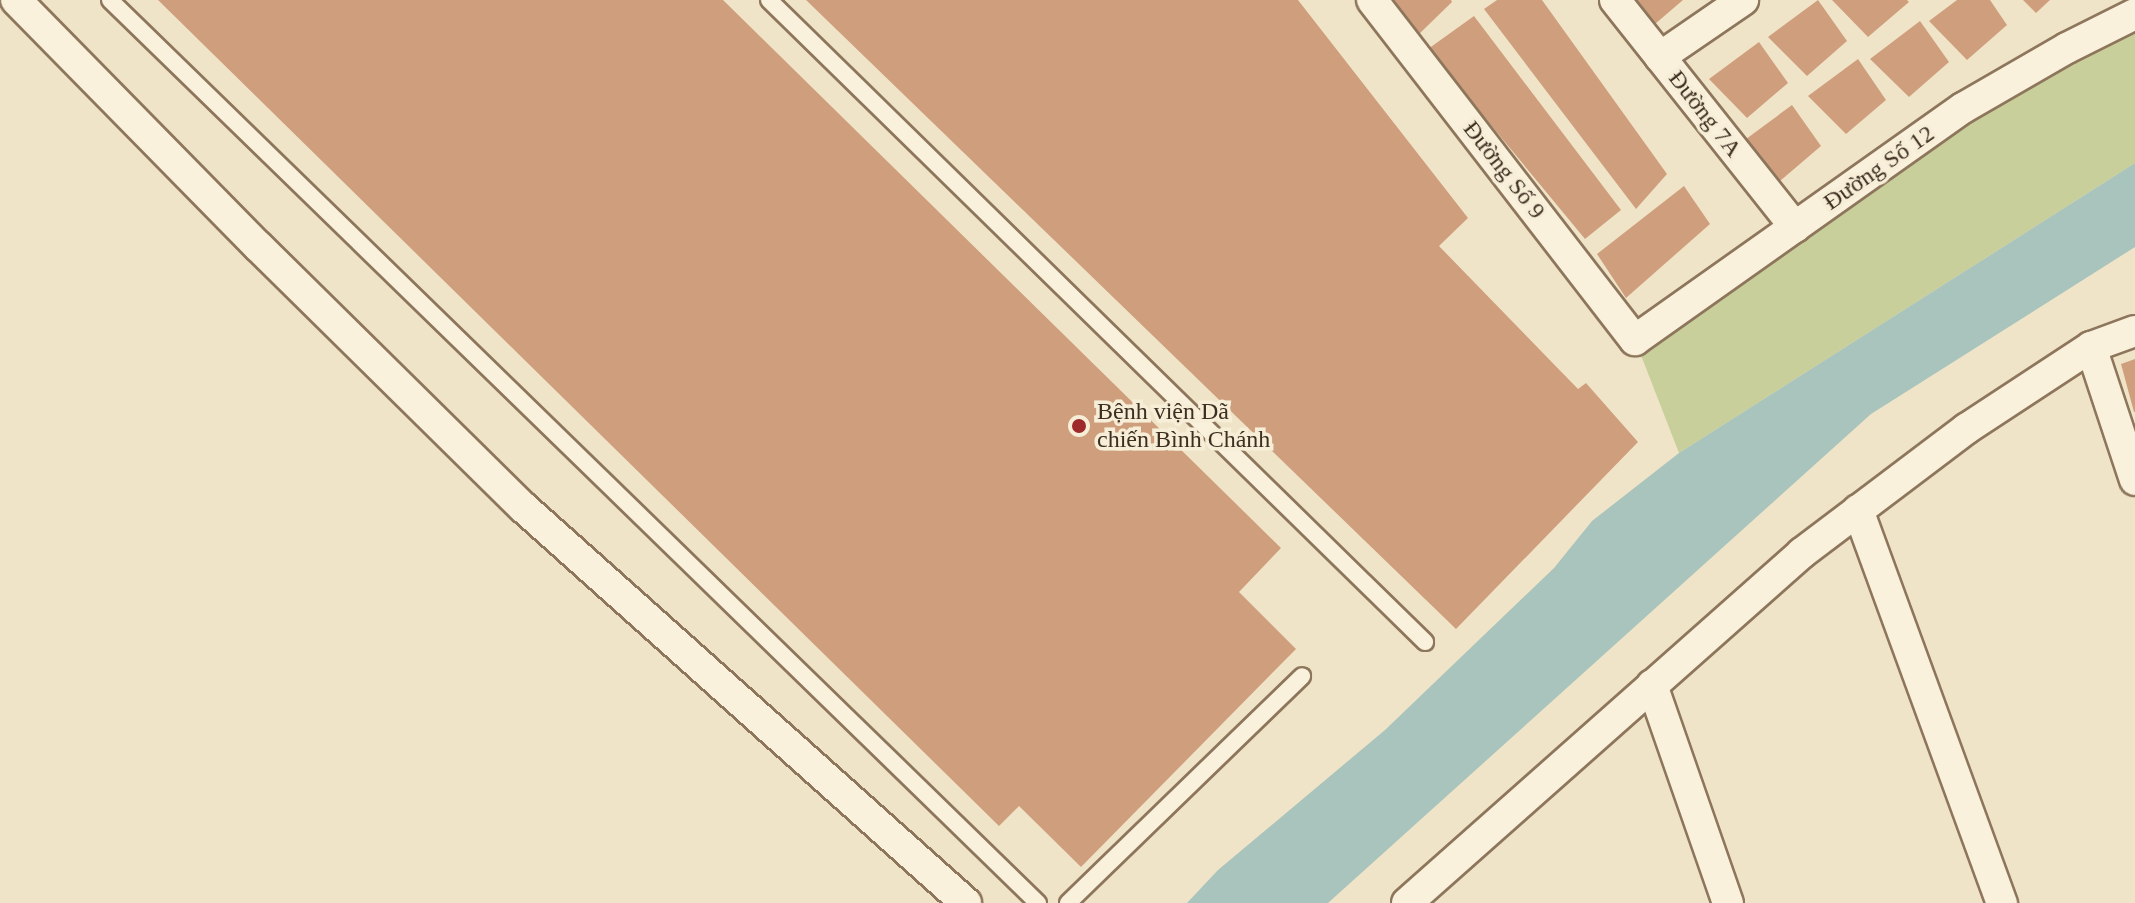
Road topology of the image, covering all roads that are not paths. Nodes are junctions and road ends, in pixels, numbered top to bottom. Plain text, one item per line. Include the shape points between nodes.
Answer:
1 (16, 0) edge
2 (110, 0) edge
3 (769, 0) edge
4 (1372, 0) edge
5 (1615, 0) edge
6 (1743, 0) edge
7 (2135, 14) edge
8 (1660, 57) junction
9 (1795, 227) junction
10 (2135, 331) edge
11 (1635, 340) joint
12 (2091, 347) junction
13 (2135, 480) edge
14 (1858, 510) junction
15 (1425, 642) dead end
16 (1302, 676) dead end
17 (1652, 685) junction
18 (1439, 891) edge
19 (966, 903) edge
20 (1038, 903) edge
21 (1068, 903) edge
22 (1407, 903) edge
23 (1728, 903) edge
24 (2002, 903) edge

1 - 19 street via 524,508
2 - 20 lane
3 - 15 lane
4 - 11 street, Đường Số 9
5 - 8 street, Đường 7A
6 - 8 street
7 - 9 street, Đường Số 12 via 1963,108
8 - 9 street, Đường 7A
9 - 11 street, Đường Số 12
10 - 12 street
12 - 13 street
12 - 14 street via 1966,429
14 - 17 street
14 - 24 street
16 - 21 lane
17 - 18 street
17 - 23 street
18 - 22 street

